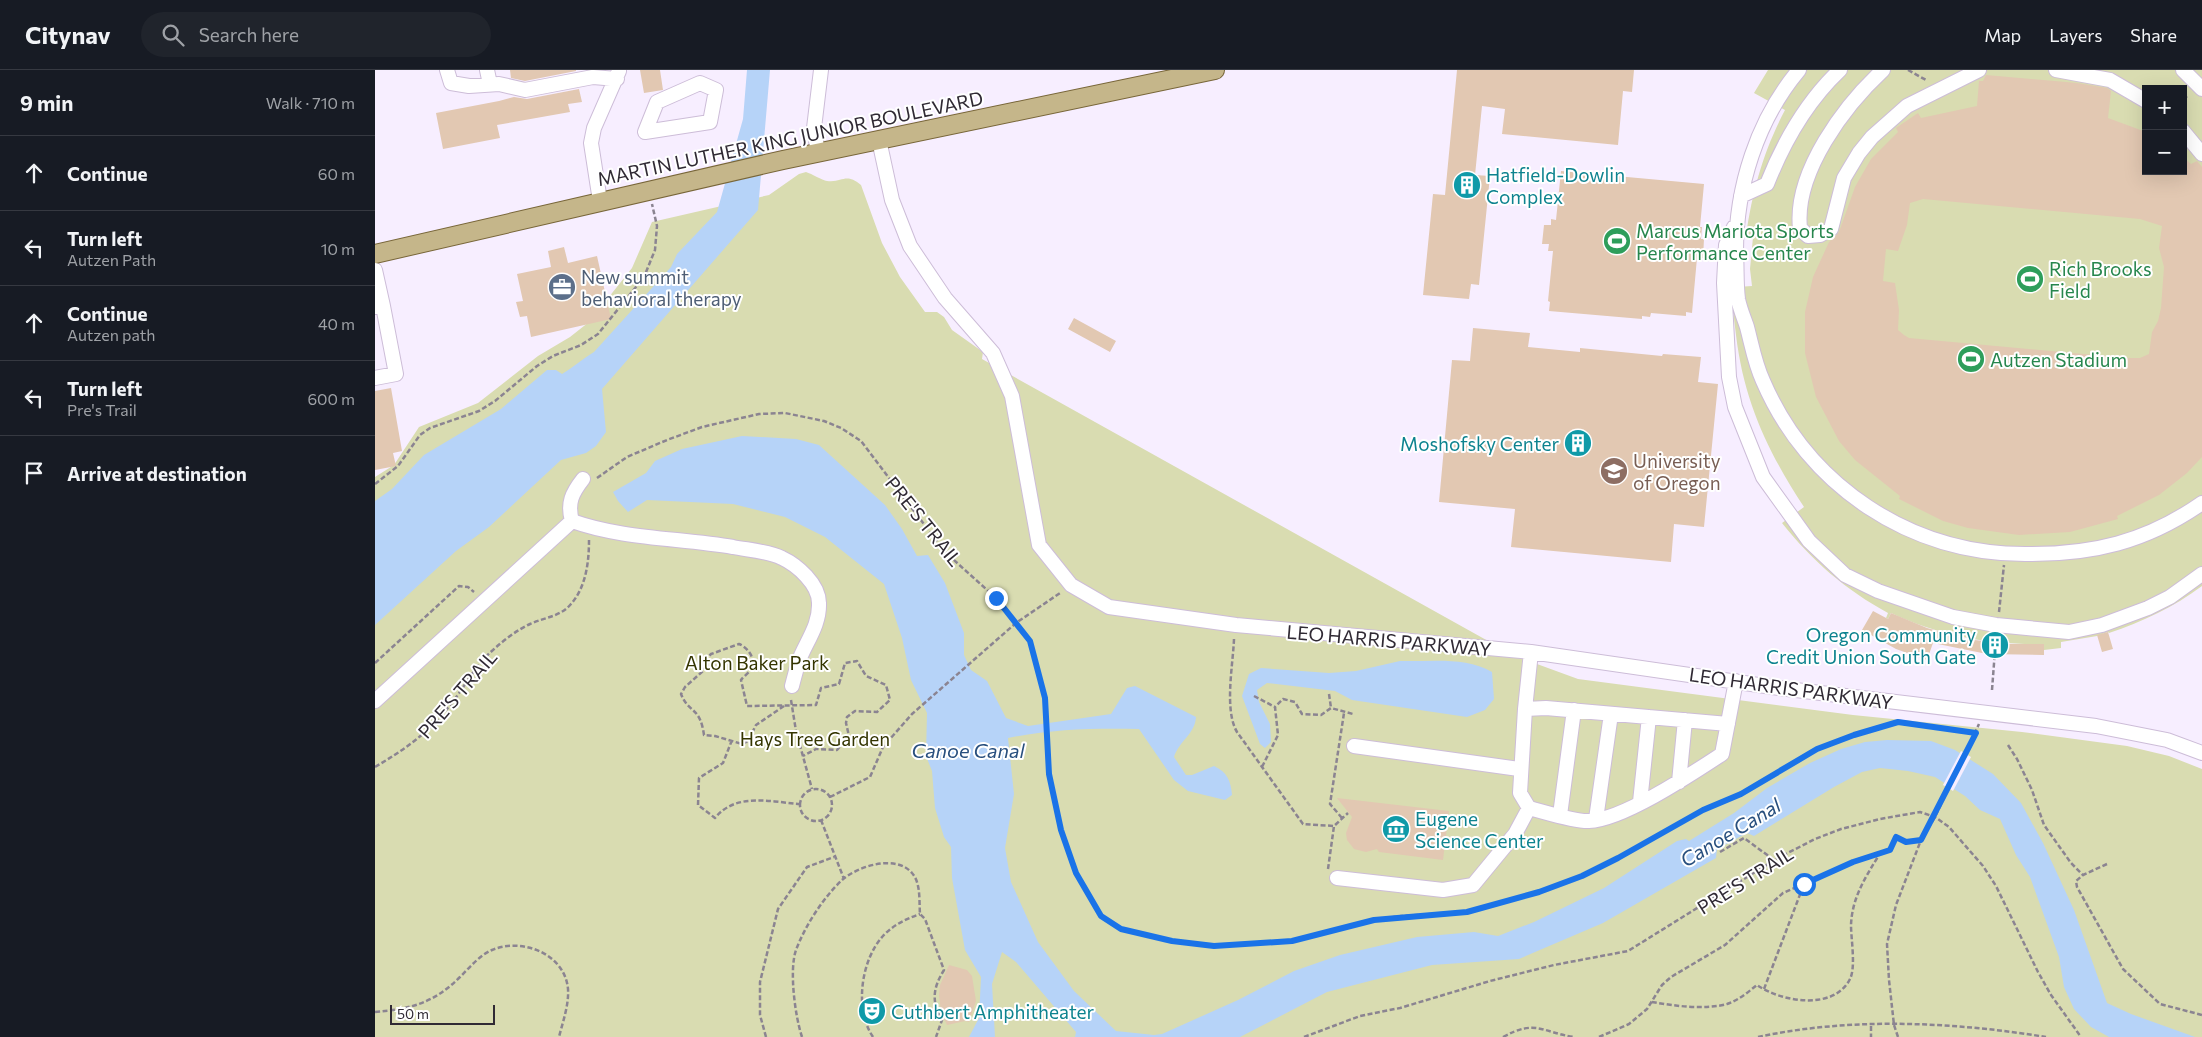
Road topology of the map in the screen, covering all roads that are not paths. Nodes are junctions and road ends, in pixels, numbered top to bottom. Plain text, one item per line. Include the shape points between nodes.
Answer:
1 (447, 70) edge
2 (487, 70) edge
3 (821, 70) edge
4 (1215, 70) edge
5 (1799, 70) edge
6 (1840, 70) edge
7 (1883, 70) edge
8 (1979, 70) edge
9 (2056, 70) edge
10 (2183, 70) edge
11 (618, 74) edge
12 (702, 76) edge
13 (490, 84) junction
14 (2202, 89) edge
15 (2142, 99) edge
16 (2187, 136) edge
17 (879, 140) junction
18 (818, 153) junction
19 (2202, 154) edge
20 (1741, 196) junction
21 (600, 201) junction
22 (1736, 223) junction
23 (375, 254) edge
24 (375, 270) edge
25 (379, 306) edge
26 (375, 378) edge
27 (583, 479) dead end
28 (2202, 503) edge
29 (572, 521) junction
30 (2202, 574) edge
31 (1531, 652) junction
32 (1736, 681) junction
33 (792, 686) road end
34 (375, 701) edge
35 (1525, 709) junction
36 (1574, 710) junction
37 (1611, 714) junction
38 (1649, 717) junction
39 (1685, 720) junction
40 (1728, 724) junction
41 (1354, 746) dead end
42 (2202, 753) edge
43 (1519, 769) junction
44 (1679, 782) junction
45 (1640, 802) junction
46 (1529, 808) junction
47 (1560, 815) junction
48 (1596, 820) junction
49 (1337, 878) road end

1 - 13 street via 451,83 469,86
2 - 13 street
3 - 18 street via 814,128
4 - 17 main road, MARTIN LUTHER KING JUNIOR BOULEVARD
5 - 20 street via 1767,118 1750,161
6 - 20 street via 1809,104 1793,128 1767,184
7 - 8 street via 1846,109 1819,154 1801,203 1800,228 1808,236 1831,228 1847,171 1865,145 1886,124 1907,106
9 - 15 street via 2110,80
10 - 14 street
11 - 13 street via 525,90
11 - 21 street via 594,128 591,143
12 - 12 street via 657,102 645,132 710,122 716,90
16 - 19 street
17 - 18 main road, MARTIN LUTHER KING JUNIOR BOULEVARD
17 - 31 street, LEO HARRIS PARKWAY via 892,200 911,246 945,298 993,353 1012,396 1039,545 1071,585 1109,607 1236,625
18 - 21 main road, MARTIN LUTHER KING JUNIOR BOULEVARD
20 - 22 street
21 - 23 main road, MARTIN LUTHER KING JUNIOR BOULEVARD
22 - 28 street via 1738,298 1754,357 1771,400 1804,450 1825,473 1847,492 1897,524 1939,542 2005,554 2070,554 2113,546 2155,531
22 - 30 street via 1726,245 1724,283 1730,384 1735,407 1763,477 1790,518 1815,548 1855,581 1953,617 2064,632 2125,618 2170,597
24 - 25 street
25 - 26 street via 396,374
27 - 29 street via 572,494 569,509
29 - 33 street via 599,530 758,552 781,557 797,568 817,591 819,602 818,619 798,663
29 - 34 street
31 - 32 street, LEO HARRIS PARKWAY
31 - 35 street
32 - 40 street
32 - 42 street, LEO HARRIS PARKWAY via 2095,726 2167,740
35 - 36 street
35 - 43 street
36 - 37 street
36 - 47 street
37 - 38 street
37 - 48 street
38 - 39 street
38 - 45 street
39 - 40 street
39 - 44 street
40 - 44 street via 1722,754
41 - 43 street
43 - 46 street via 1520,794
44 - 45 street
45 - 48 street via 1615,815
46 - 47 street
46 - 49 street via 1515,834 1473,885 1443,890
47 - 48 street

